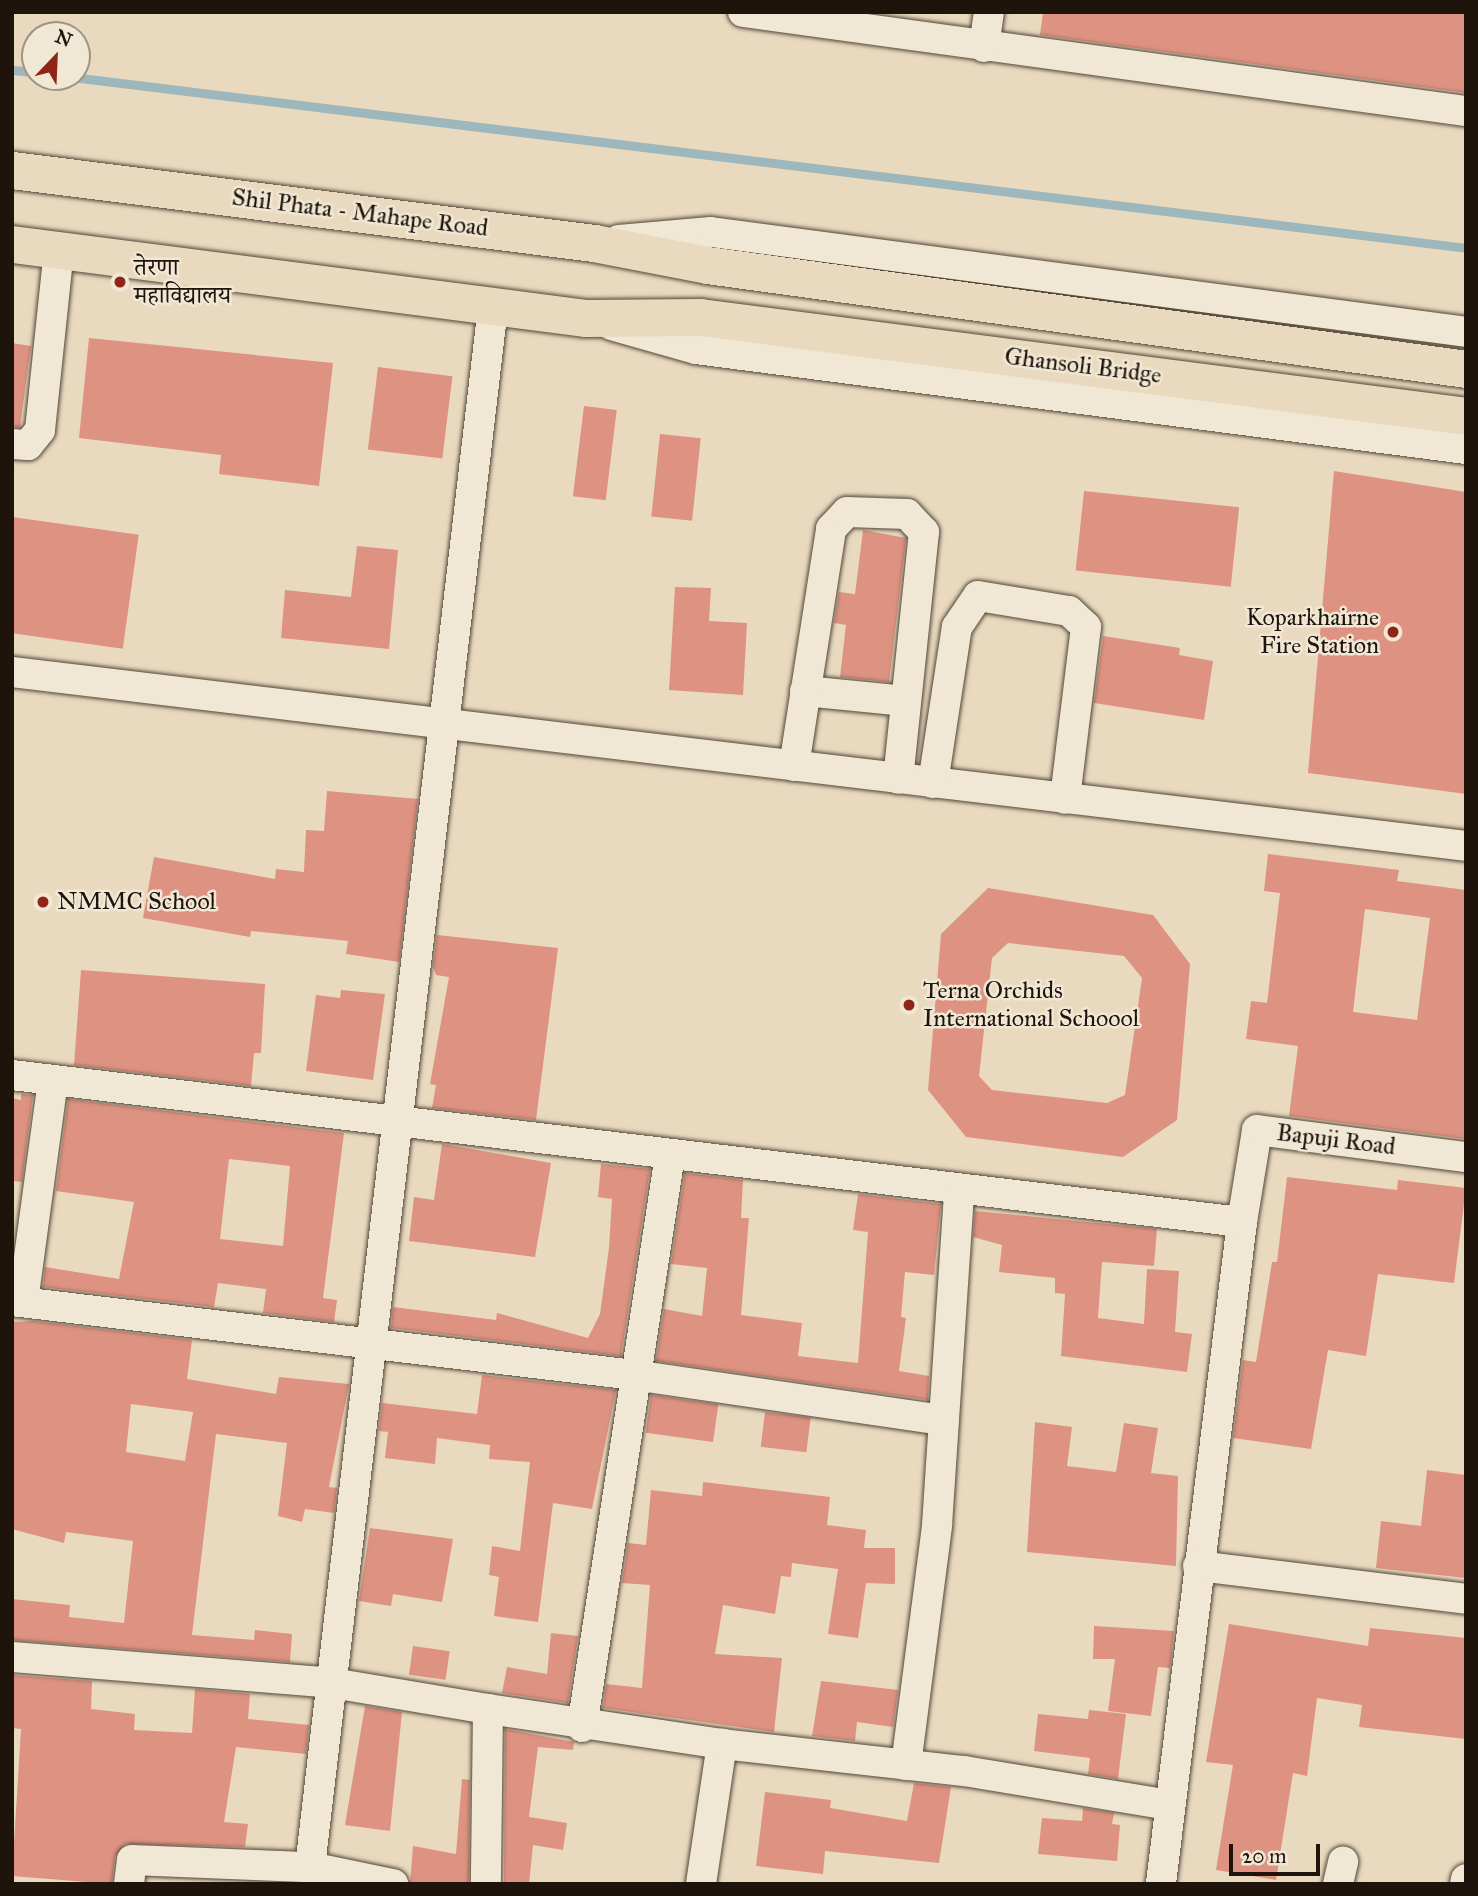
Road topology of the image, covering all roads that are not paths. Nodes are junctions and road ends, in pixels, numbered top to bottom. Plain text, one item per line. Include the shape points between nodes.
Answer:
1 (743, 12) edge
2 (989, 12) edge
3 (984, 47) junction
4 (1466, 111) edge
5 (12, 170) edge
6 (594, 243) junction
7 (12, 244) edge
8 (59, 249) junction
9 (707, 265) joint
10 (493, 306) junction
11 (586, 318) junction
12 (1466, 332) edge
13 (1466, 369) edge
14 (1466, 416) edge
15 (12, 444) edge
16 (1466, 449) edge
17 (12, 672) edge
18 (805, 691) junction
19 (906, 701) junction
20 (443, 724) junction
21 (794, 766) junction
22 (898, 779) junction
23 (933, 783) junction
24 (1065, 799) junction
25 (1466, 846) edge
26 (12, 1075) edge
27 (53, 1080) junction
28 (397, 1122) junction
29 (670, 1155) junction
30 (1466, 1157) edge
31 (960, 1190) junction
32 (1242, 1222) junction
33 (17, 1302) edge
34 (371, 1346) junction
35 (634, 1375) junction
36 (944, 1420) junction
37 (1198, 1566) junction
38 (1466, 1599) edge
39 (12, 1657) edge
40 (332, 1683) junction
41 (488, 1709) junction
42 (582, 1727) junction
43 (722, 1744) junction
44 (906, 1765) junction
45 (1170, 1805) junction
46 (310, 1867) junction
47 (129, 1884) edge
48 (393, 1884) edge
49 (486, 1884) edge
50 (701, 1884) edge
51 (1161, 1884) edge

1 - 3 street
2 - 3 street
3 - 4 street
5 - 6 main road, Shil Phata - Mahape Road
6 - 9 main road, Shil Phata - Mahape Road
6 - 12 street via 711,232
7 - 8 main road
8 - 10 main road
8 - 15 street via 40,430 28,444
9 - 13 main road, Ghansoli Bridge
10 - 11 main road
10 - 20 street
11 - 14 main road, Ghansoli Bridge via 700,317
11 - 16 street via 696,349
17 - 20 street
18 - 19 street
18 - 19 street via 831,529 847,512 907,514 924,532
18 - 21 street
19 - 22 street
20 - 21 street
20 - 28 street
21 - 22 street
22 - 23 street
23 - 24 street
23 - 24 street via 957,627 978,596 1069,611 1087,627
24 - 25 street
26 - 27 street
27 - 28 street
27 - 33 street
28 - 29 street
28 - 34 street
29 - 31 street
29 - 35 street
30 - 32 street, Bapuji Road via 1257,1130
31 - 32 street
31 - 36 street
32 - 37 street
33 - 34 street
34 - 35 street
34 - 40 street
35 - 36 street
35 - 42 street
36 - 44 street
37 - 38 street
37 - 45 street
39 - 40 street
40 - 41 street
40 - 46 street
41 - 42 street
41 - 49 street
42 - 43 street
43 - 44 street
43 - 50 street
44 - 45 street
45 - 51 street
46 - 47 street via 132,1860
46 - 48 street

